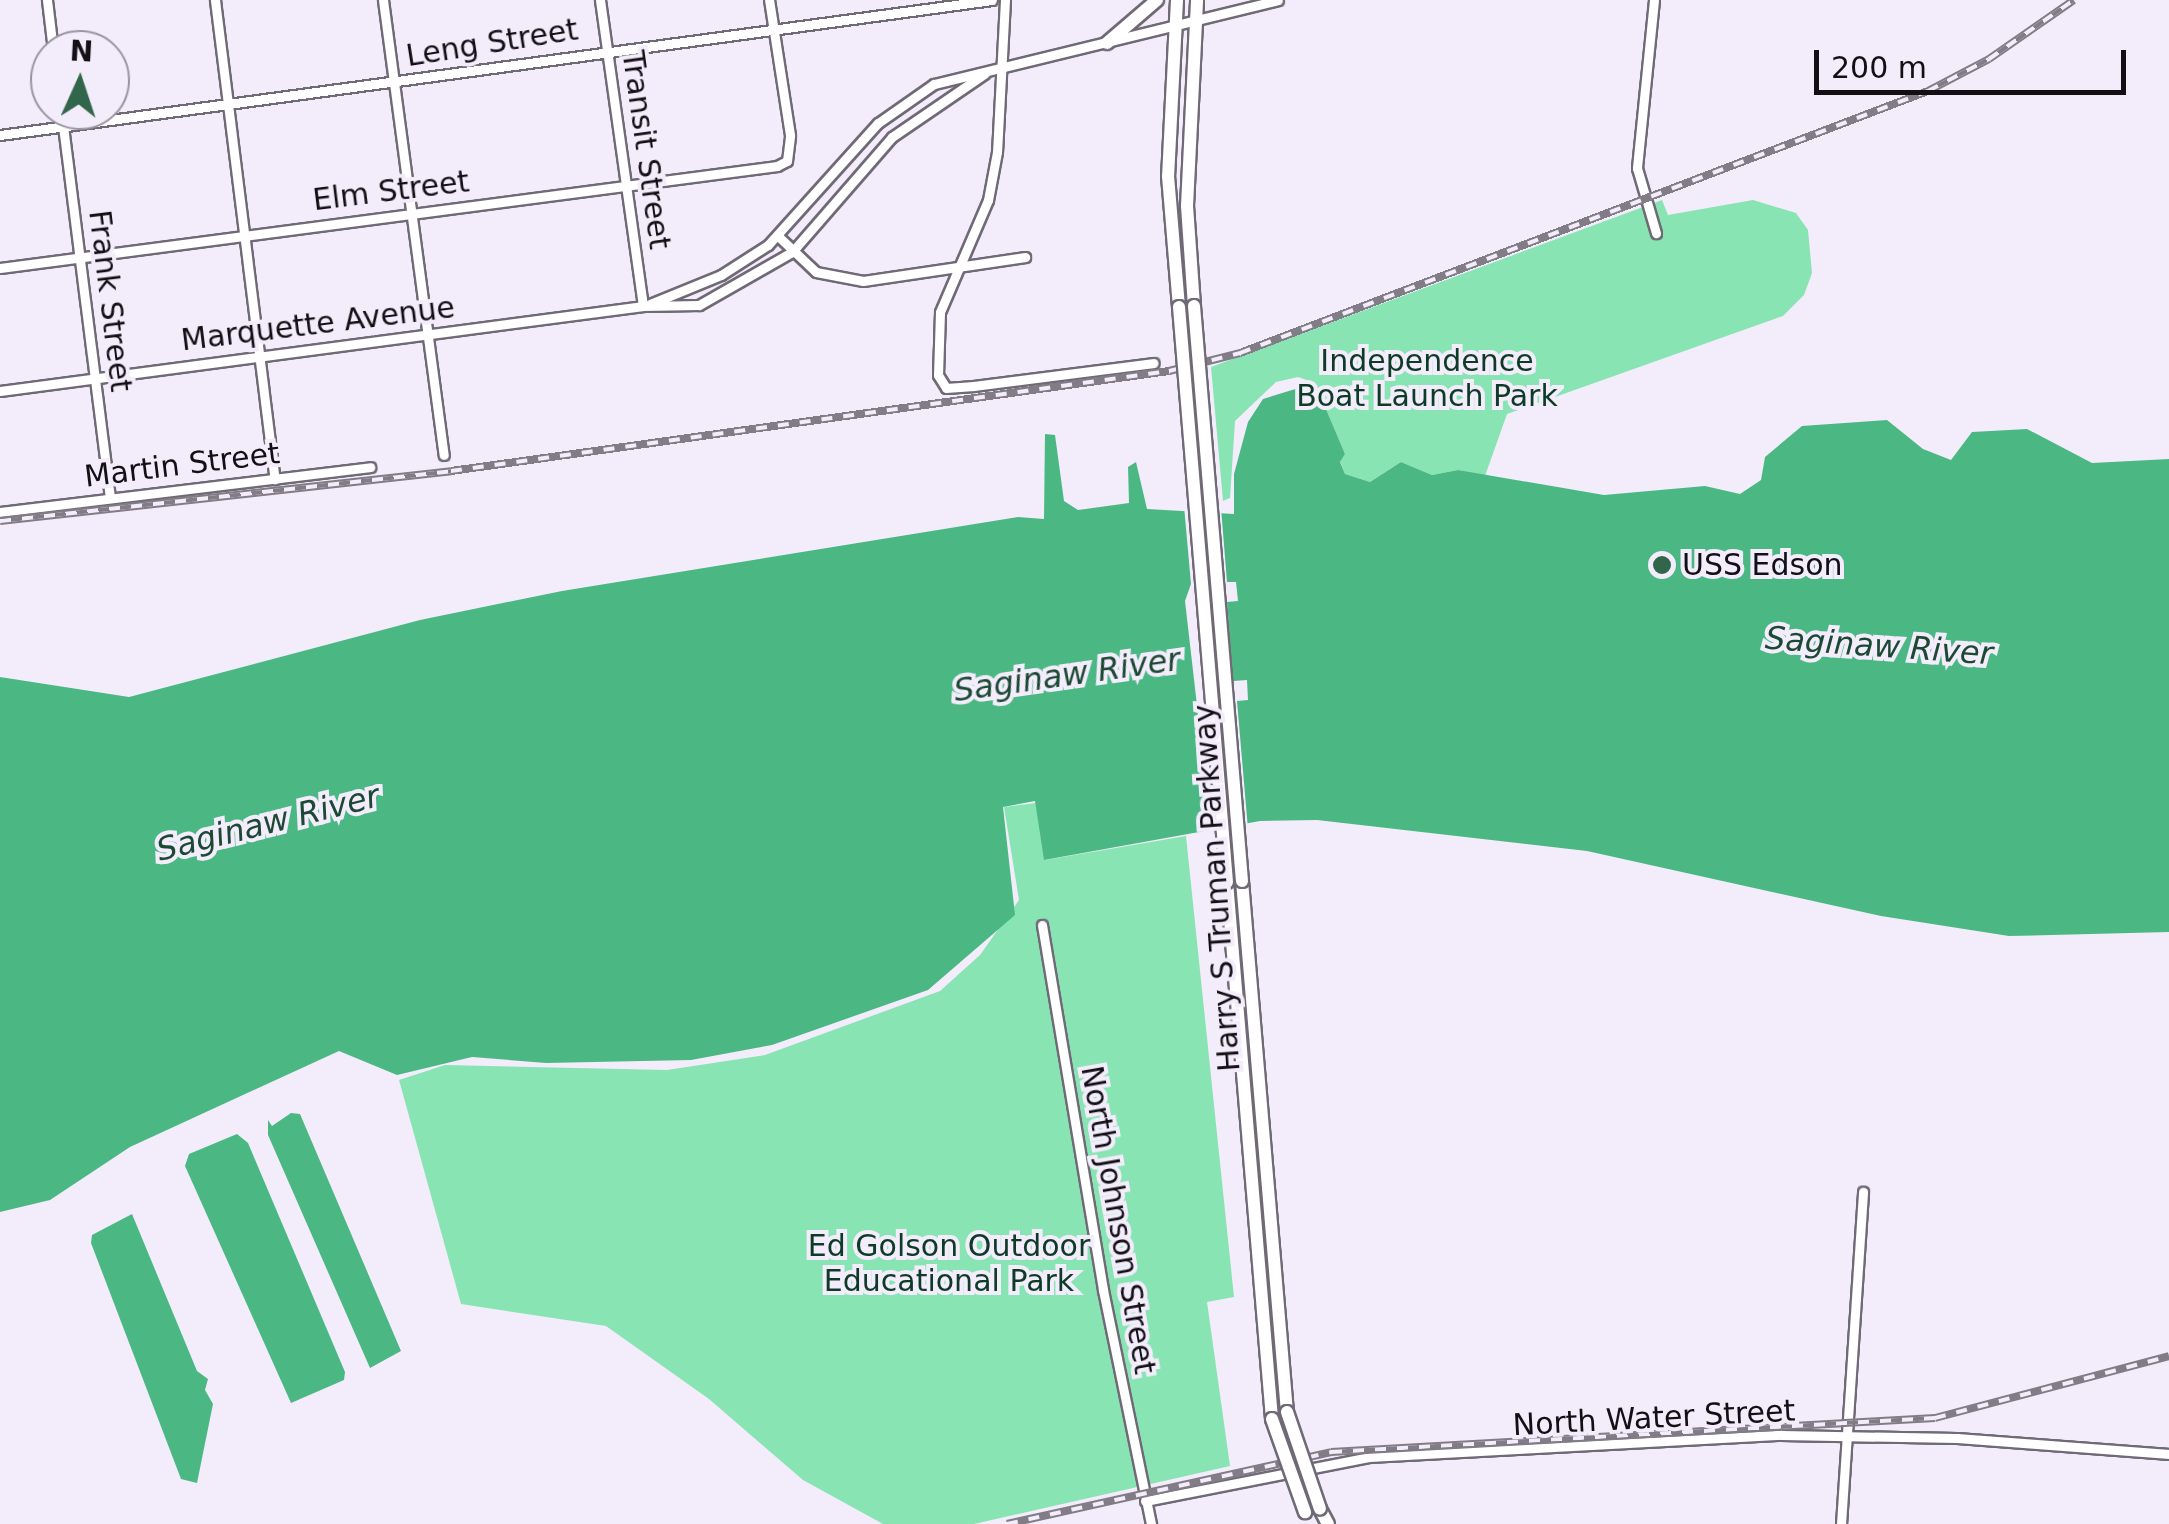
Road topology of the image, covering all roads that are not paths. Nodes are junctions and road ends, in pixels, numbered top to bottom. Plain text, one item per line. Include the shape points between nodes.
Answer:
1 (46, 0) edge
2 (215, 0) edge
3 (383, 0) edge
4 (600, 0) edge
5 (769, 0) edge
6 (992, 0) edge
7 (1004, 0) edge
8 (1157, 0) edge
9 (1176, 0) edge
10 (1197, 0) edge
11 (1278, 0) edge
12 (1654, 0) edge
13 (1195, 22) junction
14 (1175, 27) junction
15 (50, 30) edge
16 (773, 30) junction
17 (1107, 43) junction
18 (607, 50) junction
19 (999, 70) junction
20 (984, 74) junction
21 (395, 84) junction
22 (229, 106) junction
23 (130, 119) edge
24 (47, 130) edge
25 (63, 130) edge
26 (0, 136) edge
27 (625, 187) junction
28 (410, 214) junction
29 (1656, 233) dead end
30 (245, 235) junction
31 (778, 236) junction
32 (792, 252) junction
33 (1025, 257) dead end
34 (79, 258) junction
35 (964, 263) junction
36 (0, 268) edge
37 (643, 306) junction
38 (428, 335) junction
39 (262, 356) junction
40 (1154, 364) dead end
41 (95, 378) junction
42 (0, 390) edge
43 (444, 455) dead end
44 (370, 468) dead end
45 (275, 479) junction
46 (110, 498) junction
47 (0, 512) edge
48 (1042, 924) dead end
49 (1863, 1192) dead end
50 (1844, 1436) junction
51 (2169, 1454) edge
52 (1145, 1501) junction
53 (1308, 1518) edge
54 (1150, 1524) edge
55 (1328, 1524) edge
56 (1841, 1524) edge

1 - 15 street
2 - 22 street
3 - 21 street
4 - 18 street, Transit Street
5 - 16 street
6 - 16 street, Leng Street
7 - 19 street
8 - 17 main road
9 - 14 main road, Harry S Truman Parkway
10 - 13 main road, Harry S Truman Parkway
11 - 13 street, Marquette Avenue
12 - 29 street via 1637,168
13 - 14 street, Marquette Avenue
13 - 55 main road, Harry S Truman Parkway, bridge via 1187,206 1287,1412
14 - 17 street, Marquette Avenue
14 - 53 main road, Harry S Truman Parkway, bridge via 1168,176 1272,1418
16 - 18 street, Leng Street
16 - 27 street, Elm Street via 790,135 787,161
17 - 19 street, Marquette Avenue
18 - 21 street, Leng Street
18 - 27 street, Transit Street
19 - 20 street, Marquette Avenue
19 - 35 street via 997,152
20 - 31 street, Marquette Avenue via 934,84 892,111
20 - 32 street, Marquette Avenue via 892,137
21 - 22 street, Leng Street
21 - 28 street
22 - 23 street, Leng Street
22 - 30 street
24 - 26 street, Leng Street
25 - 34 street, Frank Street
27 - 28 street, Elm Street
27 - 37 street, Transit Street
28 - 30 street, Elm Street
28 - 38 street
30 - 34 street, Elm Street
30 - 39 street
31 - 32 street
31 - 37 street, Marquette Avenue via 721,275
32 - 35 street via 816,272 863,281
32 - 37 street, Marquette Avenue via 699,305
33 - 35 street
34 - 36 street, Elm Street
34 - 41 street, Frank Street
35 - 40 street via 936,333 936,365 946,388
37 - 38 street, Marquette Avenue
38 - 39 street, Marquette Avenue
38 - 43 street
39 - 41 street, Marquette Avenue
39 - 45 street
41 - 42 street, Marquette Avenue
41 - 46 street, Frank Street
44 - 45 street, Martin Street
45 - 46 street, Martin Street
46 - 47 street, Martin Street
48 - 52 street, North Johnson Street
49 - 50 street
50 - 51 street, North Water Street
50 - 52 street, North Water Street via 1369,1457
50 - 56 street
52 - 54 street, North Johnson Street

